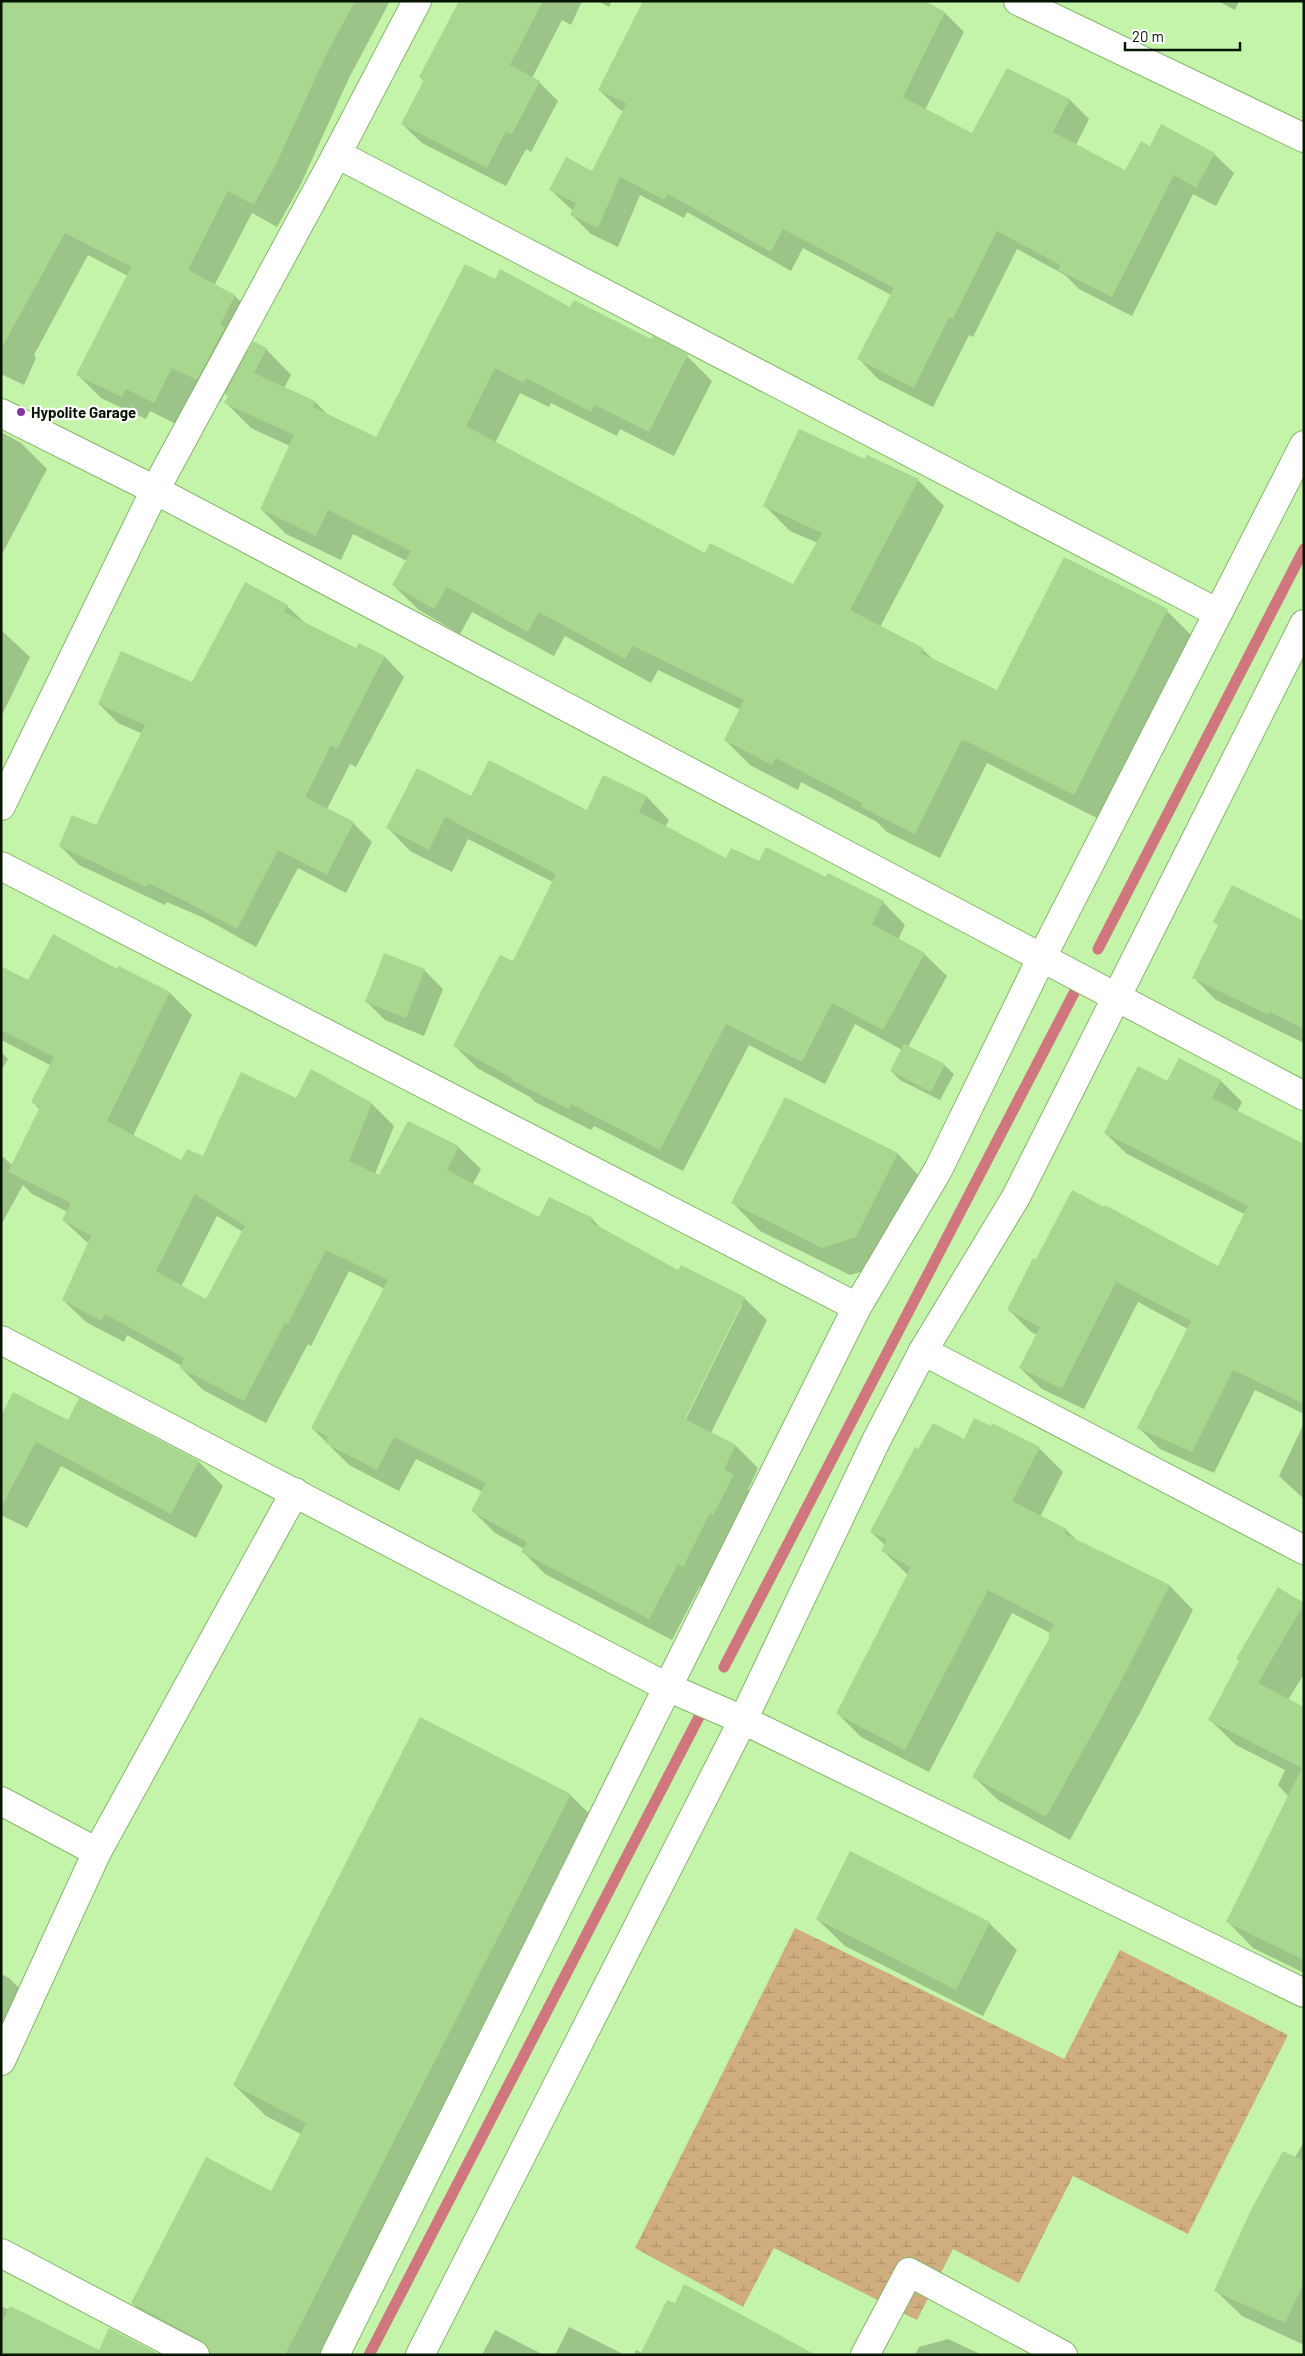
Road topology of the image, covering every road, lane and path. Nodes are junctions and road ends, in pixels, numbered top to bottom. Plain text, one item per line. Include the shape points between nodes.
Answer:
1 (417, 1) edge
2 (1018, 1) edge
3 (1304, 138) edge
4 (337, 154) junction
5 (1, 413) edge
6 (1304, 446) edge
7 (155, 490) junction
8 (1218, 613) junction
9 (1301, 635) edge
10 (1, 806) edge
11 (1, 866) edge
12 (1042, 957) junction
13 (1116, 996) junction
14 (1304, 1096) edge
15 (857, 1307) junction
16 (1, 1340) edge
17 (924, 1351) junction
18 (296, 1492) junction
19 (1304, 1550) edge
20 (667, 1687) junction
21 (743, 1720) junction
22 (1, 1801) edge
23 (97, 1852) junction
24 (1304, 1993) edge
25 (1, 2061) edge
26 (1, 2253) edge
27 (195, 2355) edge
28 (335, 2355) edge
29 (420, 2355) edge
30 (864, 2355) edge
31 (1063, 2355) edge

1 - 4 street
2 - 3 street
4 - 7 street
4 - 8 street
5 - 7 street
6 - 8 street
7 - 10 street
7 - 12 street
8 - 12 street
9 - 13 street
11 - 15 street
12 - 13 street
12 - 15 street via 938,1170
13 - 14 street
13 - 17 street via 1016,1197
15 - 20 street
16 - 18 street
17 - 19 street
17 - 21 street via 877,1439
18 - 20 street
18 - 23 street
20 - 21 street
20 - 28 street
21 - 24 street
21 - 29 street
22 - 23 street
23 - 25 street
26 - 27 street
30 - 31 street via 909,2272

